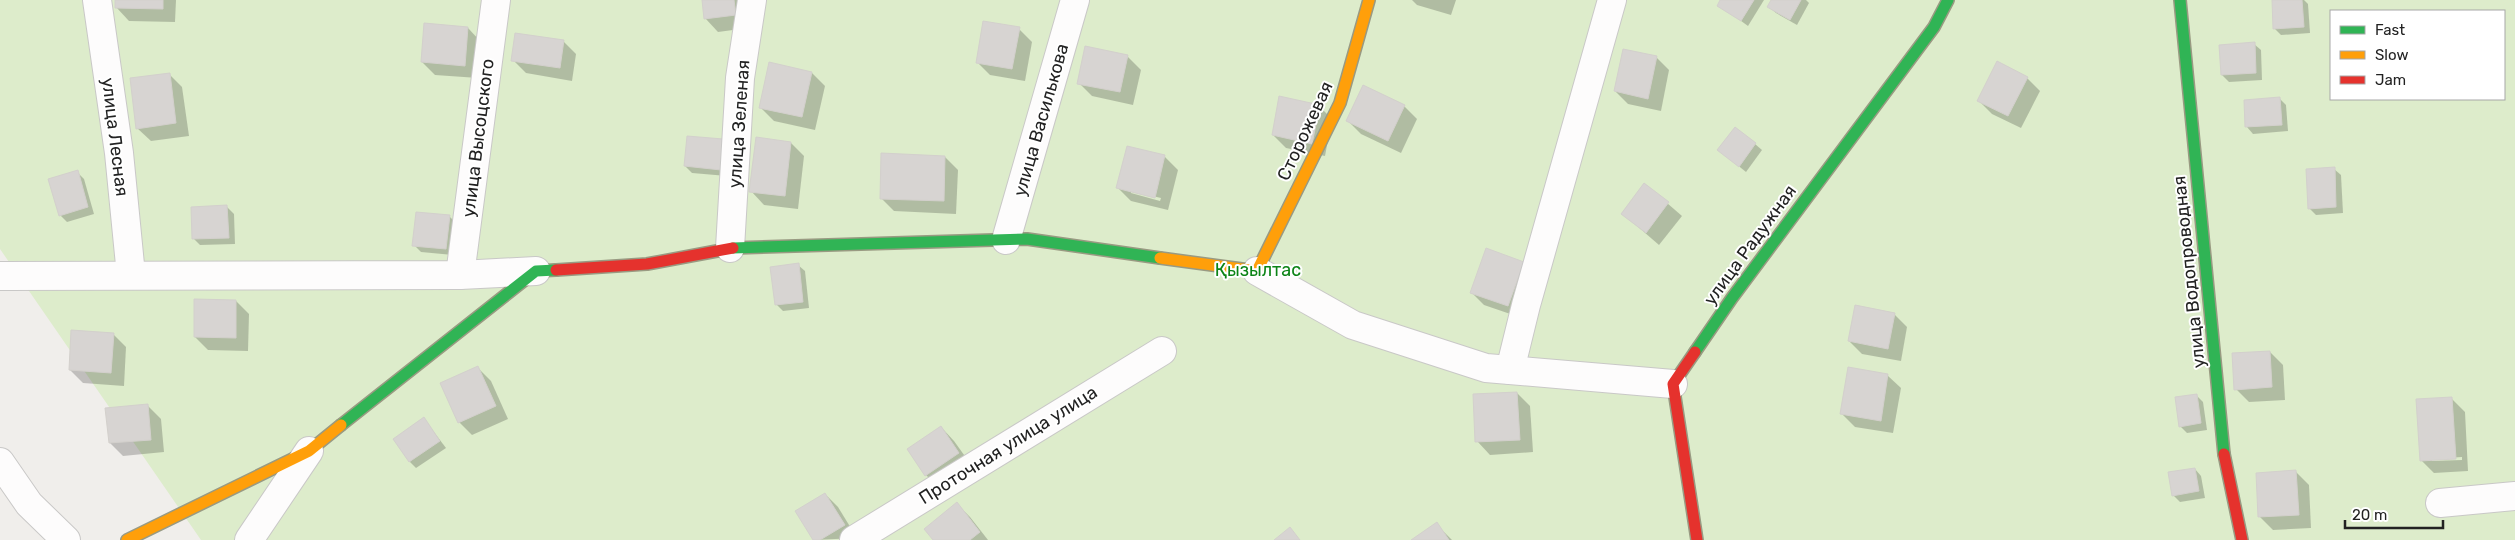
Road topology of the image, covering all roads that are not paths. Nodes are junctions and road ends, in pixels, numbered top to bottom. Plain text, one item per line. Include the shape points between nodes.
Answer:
1 (97, 0) edge
2 (496, 0) edge
3 (752, 0) edge
4 (1075, 0) edge
5 (1369, 0) edge
6 (1612, 0) edge
7 (1948, 0) edge
8 (2180, 0) edge
9 (1006, 240) junction
10 (730, 248) junction
11 (536, 271) junction
12 (1257, 271) junction
13 (131, 275) junction
14 (460, 275) junction
15 (0, 276) edge
16 (1162, 351) dead end
17 (1510, 370) junction
18 (1673, 384) junction
19 (309, 451) junction
20 (0, 462) edge
21 (2515, 496) edge
22 (2440, 503) dead end
23 (66, 540) edge
24 (127, 540) edge
25 (249, 540) edge
26 (854, 540) edge
27 (1697, 540) edge
28 (2242, 540) edge

1 - 13 street, улица Лесная via 119,153
2 - 14 street, улица Высоцского
3 - 10 street, улица Зеленая via 740,78
4 - 9 street, улица Василькова
5 - 12 street, Сторожевая via 1340,103
6 - 17 street
7 - 18 street, улица Радужная via 1934,27 1732,298
8 - 28 street, улица Водопроводная via 2225,461
9 - 10 street
9 - 12 street via 1027,239
10 - 11 street via 647,264
11 - 14 street
11 - 19 street
12 - 17 street via 1352,325 1486,368
13 - 14 street
13 - 15 street
16 - 26 street, Проточная улица улица
17 - 18 street
18 - 27 street
19 - 24 street
19 - 25 street
20 - 23 street via 30,504
21 - 22 street

